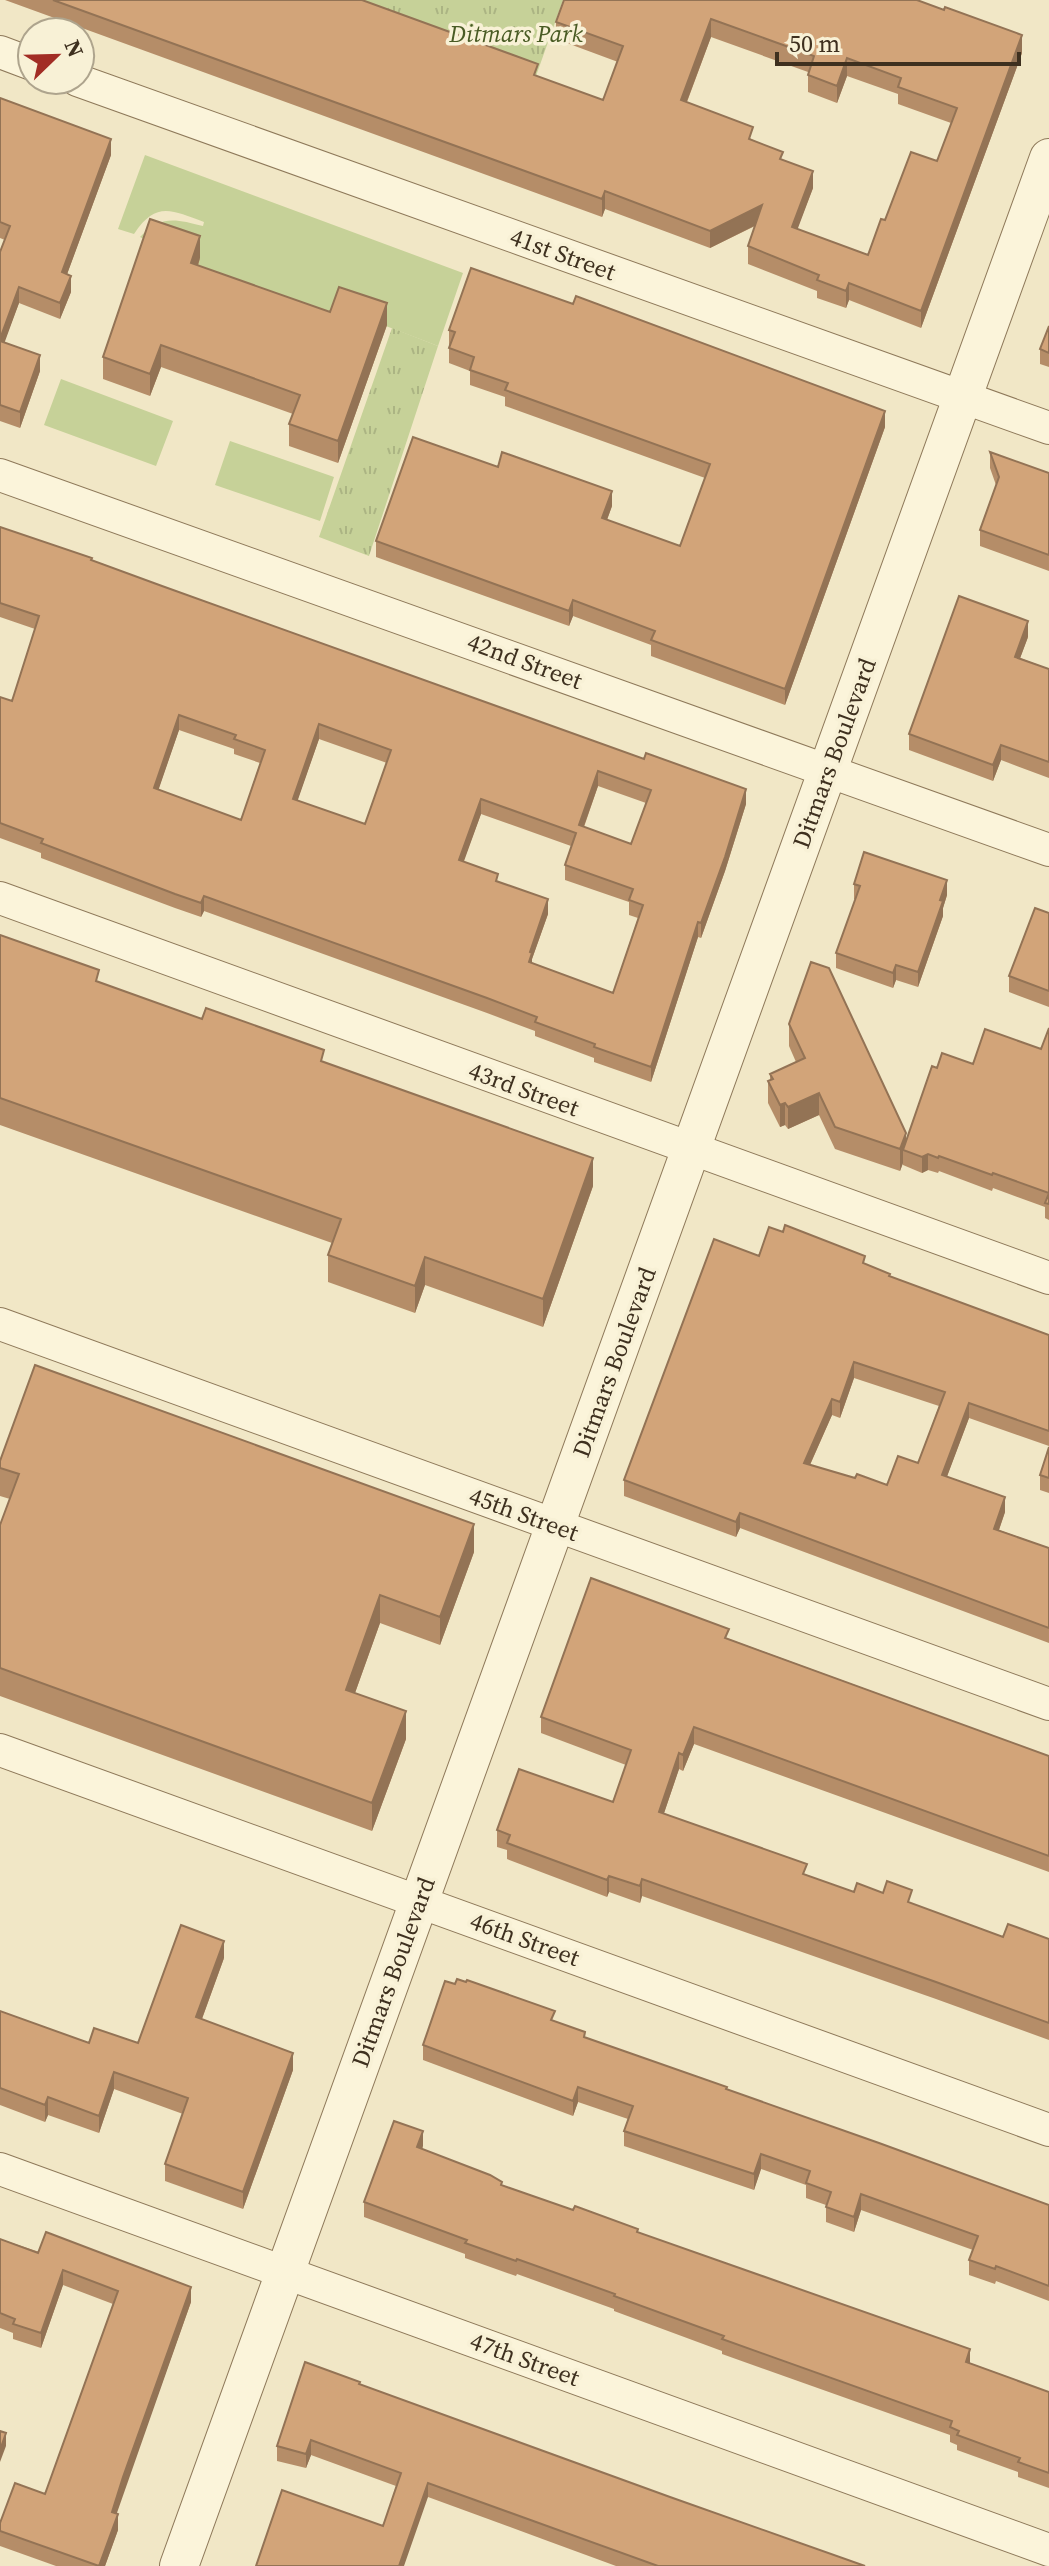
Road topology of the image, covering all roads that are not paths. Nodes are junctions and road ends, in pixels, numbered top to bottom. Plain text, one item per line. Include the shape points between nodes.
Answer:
1 (96, 87) edge
2 (1049, 158) edge
3 (962, 397) junction
4 (1049, 428) edge
5 (0, 475) edge
6 (828, 769) junction
7 (1049, 850) edge
8 (0, 898) edge
9 (691, 1149) junction
10 (1049, 1278) edge
11 (0, 1324) edge
12 (556, 1525) junction
13 (1049, 1704) edge
14 (0, 1750) edge
15 (419, 1901) junction
16 (1049, 2130) edge
17 (0, 2169) edge
18 (285, 2273) junction
19 (1049, 2550) edge
20 (179, 2566) edge

1 - 3 street, 41st Street
2 - 3 street, Ditmars Boulevard
3 - 4 street, 41st Street
3 - 6 street, Ditmars Boulevard
5 - 6 street, 42nd Street
6 - 7 street, 42nd Street
6 - 9 street, Ditmars Boulevard
8 - 9 street, 43rd Street
9 - 10 street, 43rd Street
9 - 12 street, Ditmars Boulevard
11 - 12 street, 45th Street
12 - 13 street, 45th Street
12 - 15 street, Ditmars Boulevard
14 - 15 street, 46th Street
15 - 16 street, 46th Street
15 - 18 street, Ditmars Boulevard
17 - 18 street, 47th Street
18 - 19 street, 47th Street
18 - 20 street, Ditmars Boulevard

